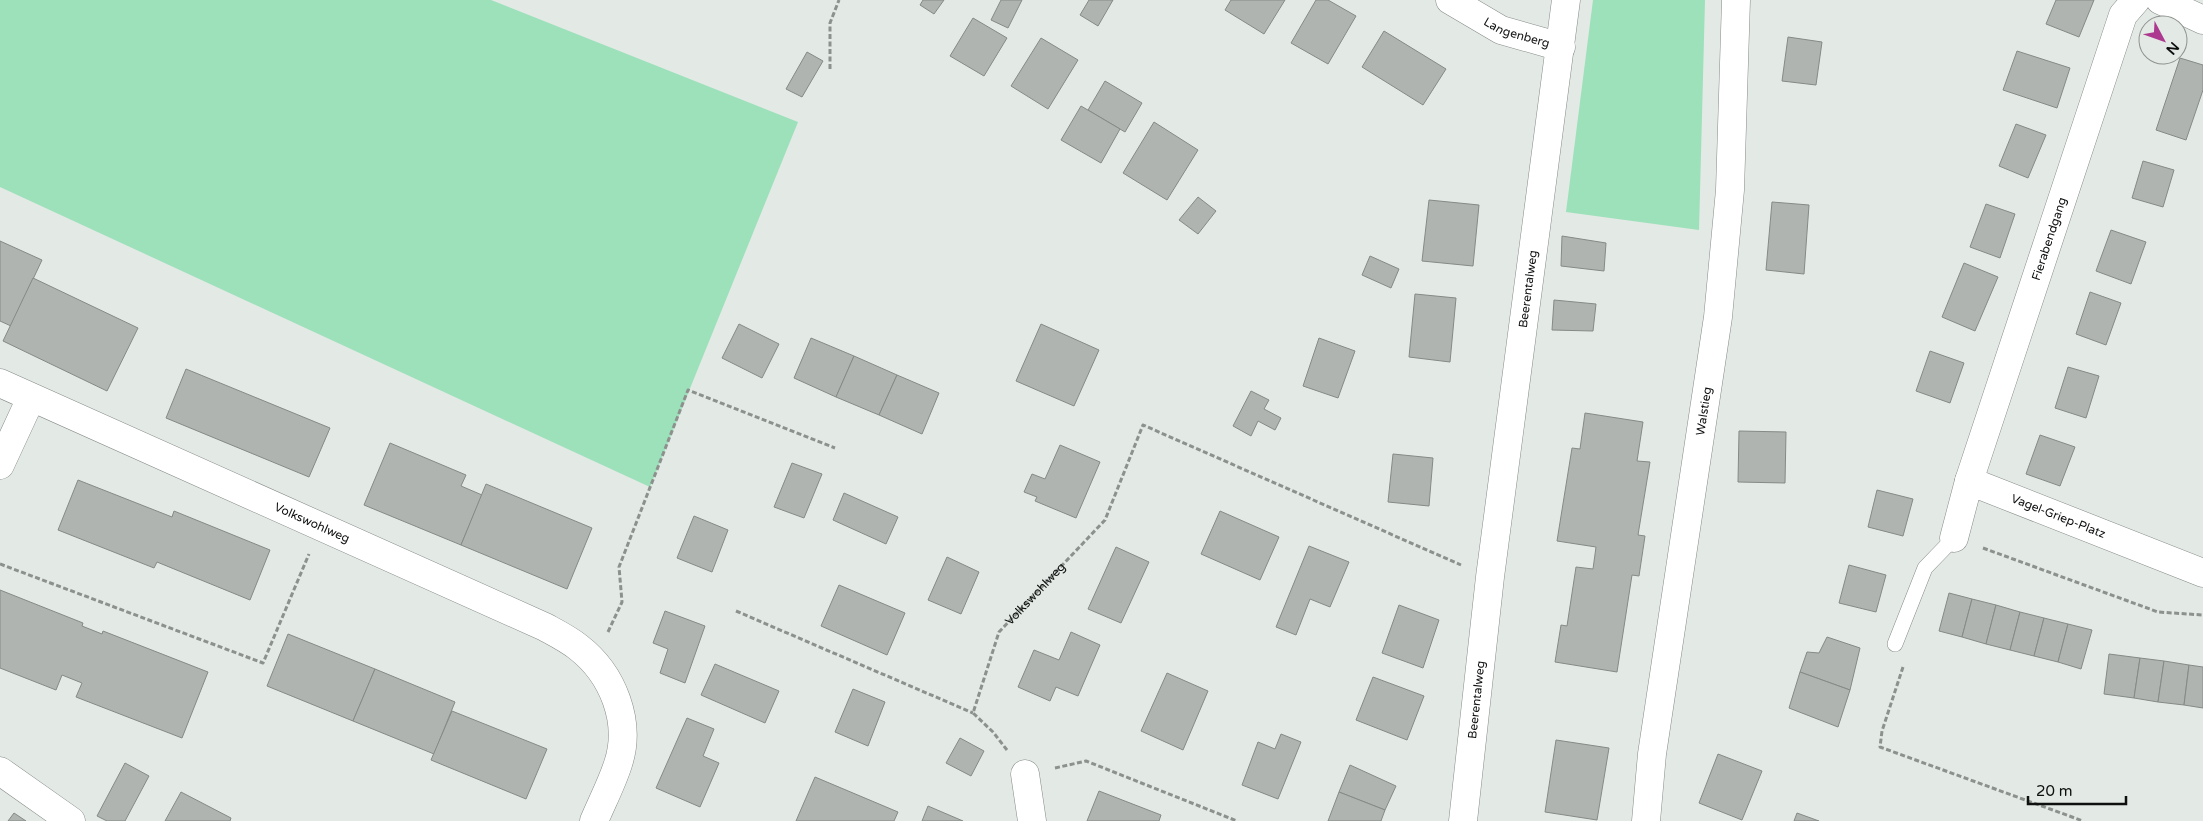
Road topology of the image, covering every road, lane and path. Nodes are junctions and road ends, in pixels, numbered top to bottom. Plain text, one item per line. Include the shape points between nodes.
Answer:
1 (839, 0) edge
2 (1450, 0) edge
3 (1566, 0) edge
4 (1736, 0) edge
5 (2136, 0) edge
6 (2160, 0) edge
7 (2203, 20) edge
8 (1560, 47) junction
9 (830, 69) dead end
10 (0, 383) edge
11 (31, 398) junction
12 (835, 448) dead end
13 (0, 465) edge
14 (1969, 481) junction
15 (320, 527) junction
16 (1954, 538) junction
17 (0, 564) edge
18 (2203, 573) edge
19 (1490, 577) junction
20 (736, 611) dead end
21 (2203, 615) edge
22 (1895, 644) dead end
23 (590, 657) junction
24 (974, 713) junction
25 (1880, 747) dead end
26 (0, 771) edge
27 (1025, 774) junction
28 (71, 821) edge
29 (594, 821) edge
30 (1032, 821) edge
31 (1237, 821) edge
32 (1463, 821) edge
33 (1646, 821) edge
34 (2083, 821) edge

1 - 9 path via 830,24
2 - 8 street, Langenberg via 1500,30
3 - 8 street, Beerentalweg
4 - 33 street, Walstieg via 1730,190 1718,318 1652,754
5 - 14 street, Fierabendgang via 2123,15
6 - 7 street
8 - 19 street, Beerentalweg
10 - 11 street, Volkswohlweg
11 - 13 street
11 - 15 street, Volkswohlweg
12 - 23 path via 688,390 619,567 622,602 606,636
14 - 16 street
14 - 18 street, Vagel-Griep-Platz
15 - 17 path via 263,663
15 - 23 street, Volkswohlweg via 545,627
16 - 21 path via 2158,612
16 - 22 lane via 1926,568
19 - 24 path, Volkswohlweg via 1143,425 1105,520 999,632
19 - 32 street, Beerentalweg
20 - 24 path
23 - 29 street, Volkswohlweg via 606,677 623,720 618,764
24 - 27 path
25 - 34 path
26 - 28 street
27 - 30 street
27 - 31 path via 1086,761

